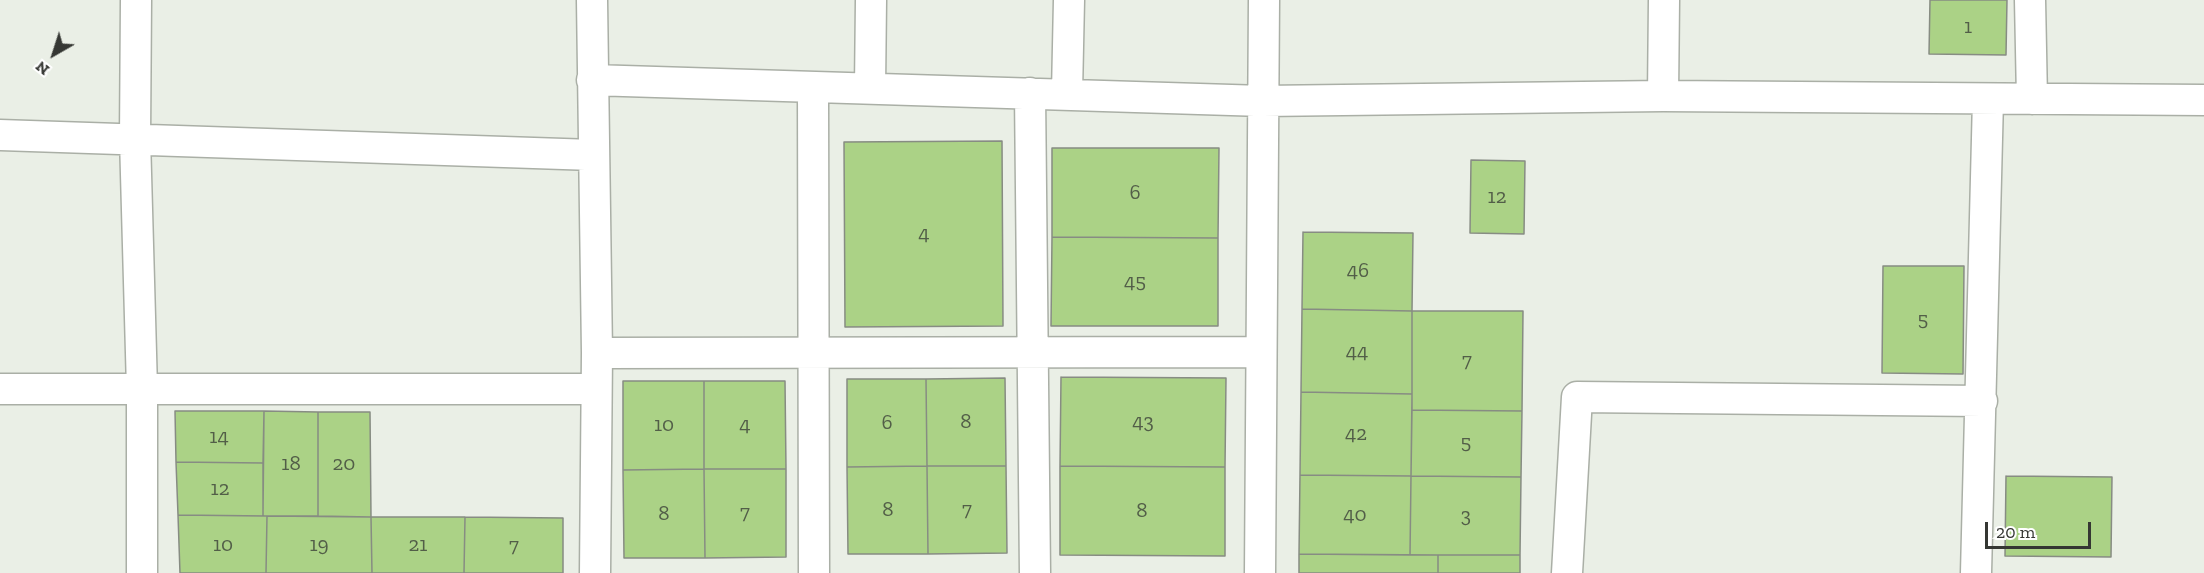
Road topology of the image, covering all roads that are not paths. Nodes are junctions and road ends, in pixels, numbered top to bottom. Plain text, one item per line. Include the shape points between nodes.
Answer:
1 (136, 0) edge
2 (592, 0) edge
3 (871, 0) edge
4 (1069, 0) edge
5 (1264, 0) edge
6 (1664, 0) edge
7 (2030, 0) edge
8 (592, 80) junction
9 (870, 88) junction
10 (813, 89) junction
11 (1030, 93) junction
12 (1067, 93) junction
13 (1663, 96) junction
14 (1988, 99) junction
15 (2032, 99) junction
16 (2204, 100) edge
17 (1263, 102) junction
18 (0, 135) edge
19 (135, 138) junction
20 (593, 155) junction
21 (1260, 352) junction
22 (597, 353) junction
23 (812, 354) junction
24 (1033, 354) junction
25 (0, 389) edge
26 (142, 389) junction
27 (596, 389) junction
28 (1982, 402) junction
29 (142, 573) edge
30 (595, 573) edge
31 (814, 573) edge
32 (1035, 573) edge
33 (1260, 573) edge
34 (1567, 573) edge
35 (1976, 573) edge

1 - 19 street
2 - 8 street
3 - 9 street
4 - 12 street
5 - 17 street
6 - 13 street
7 - 15 street
8 - 10 street
8 - 20 street
9 - 10 street
9 - 11 street
10 - 23 street
11 - 12 street
11 - 24 street
12 - 17 street
13 - 14 street
13 - 17 street
14 - 15 street
14 - 28 street
15 - 16 street
17 - 21 street
18 - 19 street
19 - 20 street
19 - 26 street
20 - 22 street
21 - 24 street
21 - 33 street
22 - 23 street
22 - 27 street
23 - 24 street
23 - 31 street
24 - 32 street
25 - 26 street
26 - 27 street
26 - 29 street
27 - 30 street
28 - 34 street via 1577,397
28 - 35 street

